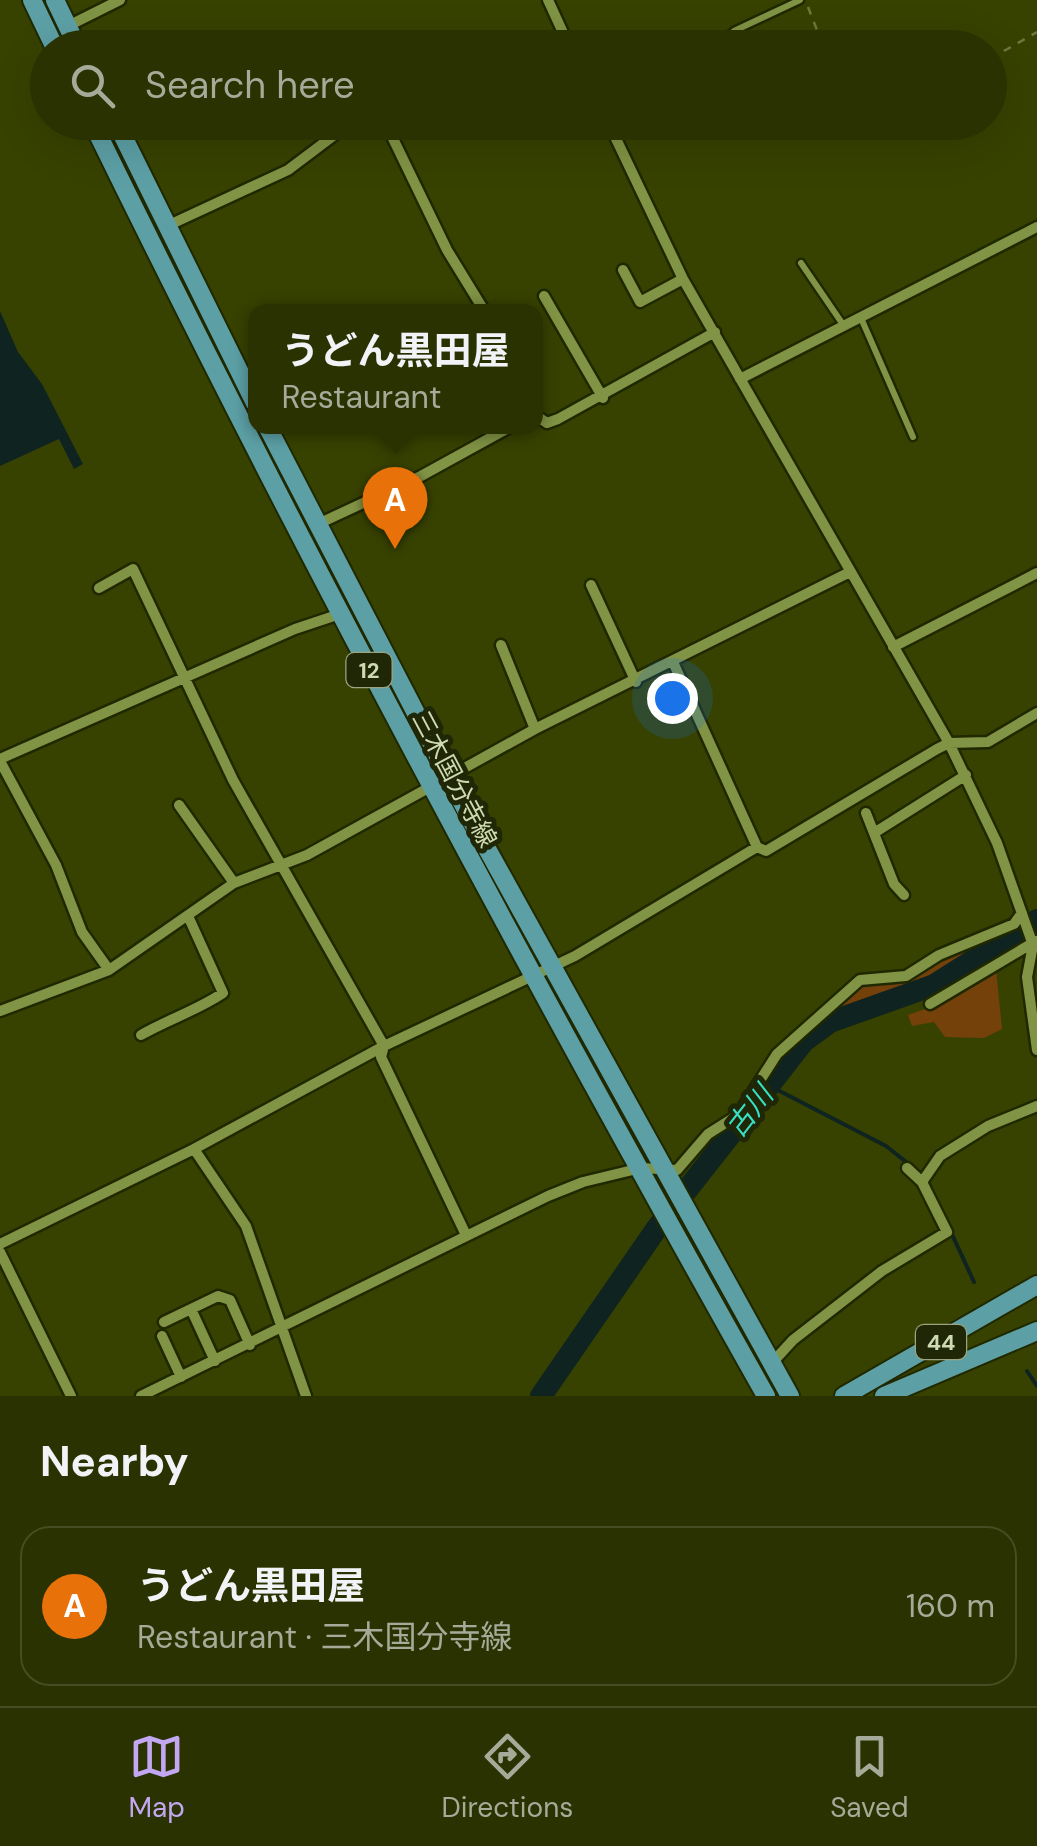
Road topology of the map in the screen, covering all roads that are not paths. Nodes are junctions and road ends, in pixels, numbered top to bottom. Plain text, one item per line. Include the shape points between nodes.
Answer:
1 (32, 0) edge
2 (55, 0) edge
3 (120, 0) edge
4 (548, 0) edge
5 (802, 0) edge
6 (68, 26) junction
7 (46, 30) edge
8 (70, 30) edge
9 (562, 30) edge
10 (736, 30) edge
11 (101, 140) edge
12 (125, 140) edge
13 (328, 140) edge
14 (395, 140) edge
15 (617, 140) edge
16 (167, 226) junction
17 (1037, 227) edge
18 (802, 263) dead end
19 (623, 270) dead end
20 (684, 279) junction
21 (544, 296) dead end
22 (480, 304) edge
23 (860, 317) junction
24 (844, 326) junction
25 (714, 332) junction
26 (740, 379) junction
27 (248, 389) edge
28 (603, 398) junction
29 (543, 420) edge
30 (271, 434) edge
31 (498, 434) edge
32 (913, 437) dead end
33 (318, 524) junction
34 (850, 572) junction
35 (1037, 573) edge
36 (591, 585) dead end
37 (99, 588) dead end
38 (340, 614) junction
39 (501, 645) dead end
40 (893, 647) junction
41 (673, 662) junction
42 (188, 680) junction
43 (636, 682) junction
44 (1037, 714) edge
45 (535, 729) junction
46 (949, 743) junction
47 (0, 760) edge
48 (448, 775) junction
49 (966, 776) junction
50 (430, 784) junction
51 (179, 805) dead end
52 (866, 813) dead end
53 (874, 833) junction
54 (757, 847) junction
55 (280, 866) junction
56 (234, 883) junction
57 (904, 894) dead end
58 (188, 916) junction
59 (1023, 916) junction
60 (1033, 941) edge
61 (552, 966) junction
62 (108, 970) junction
63 (534, 975) junction
64 (930, 1004) dead end
65 (0, 1012) edge
66 (140, 1035) dead end
67 (384, 1046) junction
68 (1037, 1050) edge
69 (1037, 1106) edge
70 (194, 1149) junction
71 (641, 1168) junction
72 (907, 1168) dead end
73 (666, 1173) junction
74 (926, 1177) junction
75 (466, 1235) junction
76 (0, 1244) edge
77 (0, 1252) edge
78 (1037, 1285) edge
79 (191, 1309) junction
80 (164, 1322) dead end
81 (281, 1327) junction
82 (1037, 1331) edge
83 (162, 1336) dead end
84 (250, 1345) junction
85 (215, 1361) junction
86 (772, 1364) junction
87 (181, 1377) junction
88 (70, 1396) edge
89 (141, 1396) edge
90 (306, 1396) edge
91 (766, 1396) edge
92 (790, 1396) edge
93 (844, 1396) edge
94 (884, 1396) edge

1 - 7 main road
2 - 6 main road
3 - 6 street
4 - 9 street
5 - 10 lane
6 - 8 main road
11 - 38 main road, 三木国分寺線 / 12
12 - 16 main road
13 - 16 street via 288,170
14 - 22 street
15 - 20 street
16 - 27 main road
17 - 23 street
18 - 24 lane
19 - 20 street via 640,302
20 - 25 street
21 - 28 street
23 - 24 street
23 - 32 lane
24 - 26 street
25 - 26 street
25 - 28 street
26 - 34 street
28 - 29 street
30 - 33 main road, 三木国分寺線 / 12
31 - 33 street
33 - 48 main road, 三木国分寺線 / 12
34 - 40 street
34 - 41 street
35 - 40 street
36 - 43 street
37 - 42 street via 133,570
38 - 42 street
38 - 50 main road, 三木国分寺線 / 12
39 - 45 street
40 - 46 street
41 - 43 street
41 - 54 street
42 - 47 street
42 - 55 street
43 - 45 street
44 - 46 street via 988,742
45 - 48 street
46 - 49 street
46 - 54 street via 766,851
47 - 62 street via 56,865 82,932
48 - 50 street
48 - 61 main road, 三木国分寺線 / 12
49 - 53 street
49 - 59 street
50 - 55 street
50 - 63 main road, 三木国分寺線 / 12
51 - 56 street
52 - 53 street
53 - 57 street
54 - 61 street
55 - 56 street
55 - 67 street
56 - 58 street
58 - 62 street
58 - 66 street via 224,993
59 - 60 street
59 - 73 street via 906,976 860,980 777,1054 738,1115 708,1134 684,1165
60 - 64 street
60 - 68 street via 1027,977
61 - 63 street
61 - 73 main road, 三木国分寺線 / 12
62 - 65 street
63 - 67 street
63 - 71 main road, 三木国分寺線 / 12
67 - 70 street
67 - 75 street via 382,1057
69 - 74 street via 940,1156
70 - 76 street
70 - 81 street via 246,1226
71 - 73 street
71 - 75 street via 583,1182
71 - 91 main road, 三木国分寺線 / 12
72 - 74 street
73 - 86 main road, 三木国分寺線 / 12
74 - 86 street via 947,1232 882,1271
75 - 81 street
77 - 88 street
78 - 93 main road, 44
79 - 80 street
79 - 84 street via 218,1296 230,1300
79 - 85 street
81 - 84 street
81 - 90 street
82 - 94 main road, 44
83 - 87 street
84 - 85 street
85 - 87 street
86 - 92 main road, 三木国分寺線 / 12
87 - 89 street

